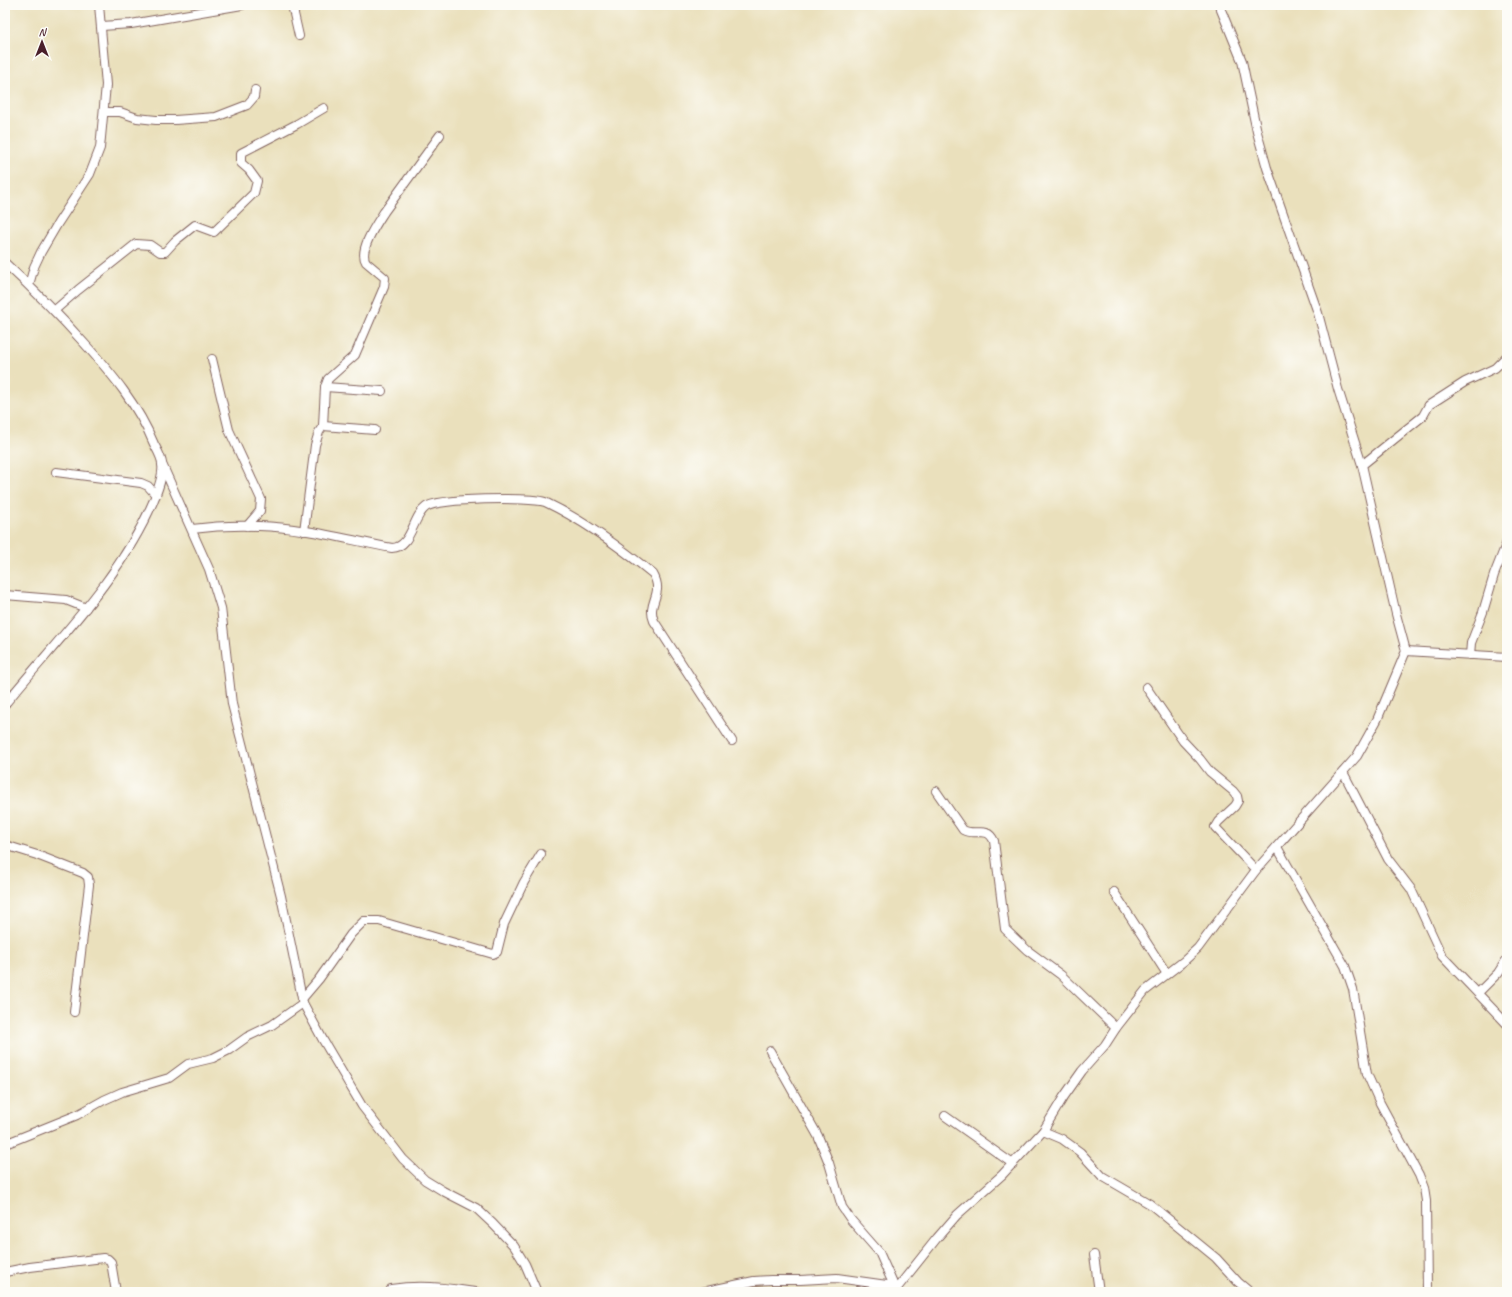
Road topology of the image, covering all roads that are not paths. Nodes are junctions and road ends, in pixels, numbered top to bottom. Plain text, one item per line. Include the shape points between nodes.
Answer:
1 (99, 5) edge
2 (242, 5) edge
3 (292, 5) edge
4 (1219, 5) edge
5 (102, 26) junction
6 (299, 36) dead end
7 (255, 90) dead end
8 (324, 108) dead end
9 (104, 112) junction
10 (440, 135) dead end
11 (5, 264) edge
12 (29, 285) junction
13 (54, 310) junction
14 (1507, 356) edge
15 (212, 359) dead end
16 (325, 387) junction
17 (382, 391) dead end
18 (323, 426) junction
19 (375, 430) dead end
20 (162, 464) junction
21 (1362, 465) junction
22 (56, 472) dead end
23 (156, 495) junction
24 (247, 526) junction
25 (192, 529) junction
26 (304, 531) junction
27 (1507, 542) edge
28 (5, 596) edge
29 (86, 608) junction
30 (1406, 651) junction
31 (1470, 655) junction
32 (1507, 657) edge
33 (1146, 688) dead end
34 (5, 704) edge
35 (732, 741) dead end
36 (1343, 772) junction
37 (936, 790) dead end
38 (5, 845) edge
39 (1278, 847) junction
40 (541, 854) dead end
41 (1256, 870) junction
42 (1114, 892) dead end
43 (1507, 958) edge
44 (1167, 974) junction
45 (1478, 993) junction
46 (303, 1001) junction
47 (74, 1012) dead end
48 (1507, 1024) edge
49 (1116, 1028) junction
50 (770, 1052) dead end
51 (945, 1116) dead end
52 (1043, 1130) junction
53 (5, 1144) edge
54 (1013, 1164) junction
55 (1094, 1255) dead end
56 (5, 1272) edge
57 (896, 1290) edge
58 (116, 1292) edge
59 (390, 1292) edge
60 (476, 1292) edge
61 (537, 1292) edge
62 (702, 1292) edge
63 (1099, 1292) edge
64 (1250, 1292) edge
65 (1427, 1292) edge

1 - 5 street
2 - 5 street via 139,23
3 - 6 street
4 - 21 street via 1242,61 1267,168 1318,313
5 - 9 street via 106,85
7 - 9 street via 254,97 247,105 216,117 156,120 137,118 120,112
8 - 13 street via 241,153 241,163 257,182 254,193 214,232 195,225 165,252 160,252 150,244 136,244
9 - 12 street via 96,161 41,252
10 - 16 street via 384,212 367,243 364,259 385,278 384,287 355,356 329,377
11 - 12 street
12 - 13 street
13 - 20 street via 118,382 137,409
14 - 21 street via 1495,368 1465,382 1430,405 1423,416
15 - 24 street via 229,430 261,499 260,511
16 - 17 street
16 - 18 street
18 - 19 street
18 - 26 street via 315,446
20 - 23 street
20 - 25 street
21 - 30 street
22 - 23 street via 141,483 148,486
23 - 29 street via 126,552
24 - 25 street
24 - 26 street
25 - 46 street via 209,569 220,608 232,704 281,896
26 - 35 street via 397,548 408,537 420,513 431,504 466,500 546,502 619,546 653,574 658,589 652,606 654,621
27 - 31 street via 1471,642
28 - 29 street via 66,600
29 - 34 street
30 - 31 street
30 - 36 street via 1377,720 1357,756
31 - 32 street
33 - 41 street via 1183,741 1210,772 1237,796 1235,806 1216,827
36 - 39 street
36 - 45 street via 1388,859 1411,889 1442,956
37 - 49 street via 963,830 968,833 985,832 994,841 1005,929 1027,950 1061,975
38 - 47 street via 76,870 88,877
39 - 41 street
39 - 65 street via 1345,966 1353,989 1367,1074 1424,1188
40 - 46 street via 504,924 497,952 492,954 379,921 364,921 351,934
41 - 44 street via 1198,948
42 - 44 street
43 - 45 street via 1498,972
44 - 49 street via 1145,991
45 - 48 street
46 - 53 street via 276,1022 247,1037 230,1050 213,1058 188,1064 170,1078 122,1092 78,1115
46 - 61 street via 362,1106 403,1160 443,1192 476,1208 499,1230 514,1246
49 - 52 street via 1082,1071
50 - 57 street via 818,1136 842,1207 878,1252
51 - 54 street
52 - 54 street
52 - 64 street via 1080,1152 1102,1176 1150,1204 1216,1258
54 - 57 street via 956,1215
55 - 63 street
56 - 58 street via 103,1258 111,1262
57 - 62 street via 837,1278 754,1281
59 - 60 street via 391,1289 427,1286

